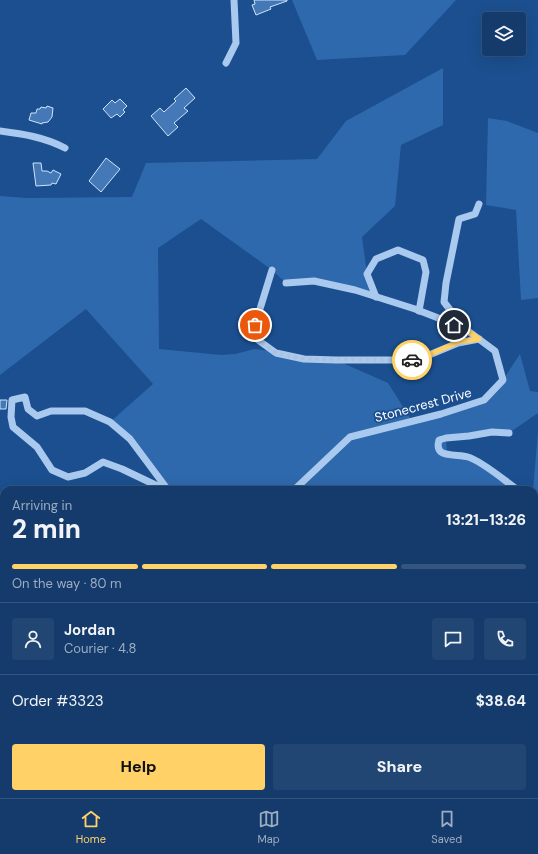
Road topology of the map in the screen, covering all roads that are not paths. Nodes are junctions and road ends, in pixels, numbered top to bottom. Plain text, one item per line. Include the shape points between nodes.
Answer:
1 (234, 0) edge
2 (226, 63) dead end
3 (0, 131) edge
4 (65, 148) dead end
5 (479, 204) dead end
6 (272, 270) dead end
7 (286, 283) dead end
8 (376, 297) junction
9 (419, 311) junction
10 (454, 325) junction
11 (479, 339) junction
12 (509, 433) dead end
13 (158, 486) edge
14 (164, 486) edge
15 (298, 486) edge
16 (512, 486) edge

1 - 2 street via 236,43
3 - 4 street via 37,136
5 - 10 street via 475,214 459,219 444,302 451,311
6 - 11 street via 255,325 258,340 276,353 304,359 417,360 458,342
7 - 8 street via 314,281
8 - 9 street
8 - 9 street via 368,274 376,259 398,250 423,260 426,272
9 - 10 street, Stonecrest Drive
10 - 11 street, Stonecrest Drive via 464,328
11 - 15 street, Stonecrest Drive via 496,351 503,380 484,400 441,414 350,437
12 - 16 street via 492,432 446,438 439,440 438,445 442,453 470,457
13 - 14 street via 103,462 85,473 68,477 52,470 37,447 13,427 12,400 25,397 28,409 37,416 51,411 84,410 110,422 130,439

